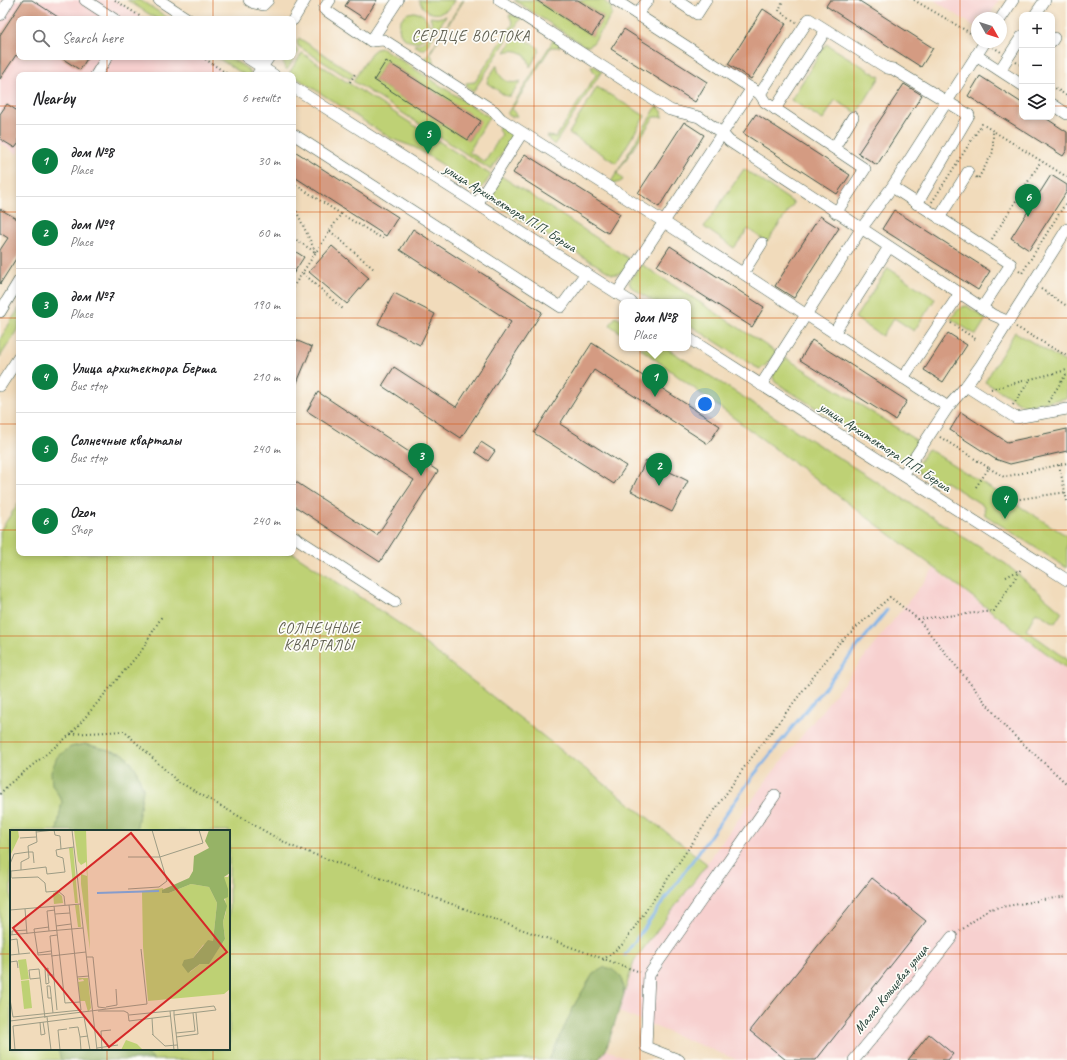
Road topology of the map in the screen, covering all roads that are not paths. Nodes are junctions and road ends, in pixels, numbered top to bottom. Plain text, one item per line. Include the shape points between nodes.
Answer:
1 (9, 0) edge
2 (86, 0) edge
3 (160, 0) edge
4 (249, 0) edge
5 (268, 0) edge
6 (305, 0) edge
7 (330, 0) edge
8 (398, 0) edge
9 (499, 0) edge
10 (615, 0) edge
11 (648, 0) edge
12 (676, 0) edge
13 (706, 0) edge
14 (1013, 0) edge
15 (1045, 0) edge
16 (1005, 12) edge
17 (1037, 12) edge
18 (637, 14) junction
19 (0, 15) edge
20 (110, 16) edge
21 (184, 16) edge
22 (295, 16) edge
23 (826, 30) junction
24 (371, 40) junction
25 (1019, 41) edge
26 (980, 48) edge
27 (976, 55) junction
28 (105, 60) edge
29 (249, 60) edge
30 (267, 60) edge
31 (1000, 70) junction
32 (260, 71) edge
33 (98, 72) edge
34 (1021, 84) edge
35 (296, 89) edge
36 (756, 91) junction
37 (946, 101) junction
38 (1055, 106) edge
39 (775, 109) junction
40 (1067, 114) edge
41 (853, 117) dead end
42 (522, 133) junction
43 (722, 133) junction
44 (296, 136) edge
45 (834, 148) junction
46 (968, 172) road end
47 (892, 187) junction
48 (477, 204) junction
49 (918, 204) junction
50 (836, 213) junction
51 (939, 218) junction
52 (664, 222) junction
53 (861, 229) junction
54 (1067, 229) edge
55 (762, 243) dead end
56 (888, 247) junction
57 (586, 273) junction
58 (743, 274) junction
59 (16, 286) edge
60 (617, 293) junction
61 (960, 293) junction
62 (626, 299) edge
63 (982, 308) junction
64 (0, 312) edge
65 (806, 314) junction
66 (1007, 322) junction
67 (834, 333) junction
68 (691, 340) edge
69 (16, 362) edge
70 (903, 378) junction
71 (761, 385) junction
72 (0, 386) edge
73 (966, 386) junction
74 (948, 407) junction
75 (1067, 408) edge
76 (903, 475) junction
77 (296, 538) edge
78 (1067, 580) edge
79 (395, 602) dead end
80 (775, 795) dead end
81 (952, 937) road end
82 (679, 1060) edge
83 (854, 1060) edge

1 - 19 street
2 - 20 street
3 - 21 street
4 - 5 street via 263,5
6 - 22 street
7 - 24 street via 324,9
8 - 24 street
9 - 43 street via 670,110 698,117
10 - 18 street
11 - 18 street
12 - 13 street via 698,14
14 - 16 street
15 - 17 street
18 - 36 street
23 - 36 street via 809,19
23 - 37 street
23 - 39 street
24 - 42 street via 384,40 494,111
25 - 31 street
26 - 27 street
27 - 31 street
27 - 37 street
28 - 33 street
29 - 32 street
30 - 32 street
31 - 34 street
35 - 48 street, улица Архитектора П.П. Берша
36 - 39 street
36 - 43 street
37 - 47 street
37 - 49 street via 970,116
38 - 40 street
39 - 45 street
41 - 45 street
42 - 48 street
42 - 52 street
43 - 50 street via 728,141
43 - 52 street
44 - 57 street via 561,307
45 - 50 street via 865,168
46 - 51 street
47 - 49 street
47 - 53 street
48 - 57 street, улица Архитектора П.П. Берша
49 - 51 street
50 - 53 street
51 - 63 street via 1011,264
52 - 58 street
52 - 60 street
53 - 56 street
53 - 65 street
54 - 66 street
55 - 58 street
56 - 61 street
56 - 67 street
57 - 60 street, улица Архитектора П.П. Берша
58 - 65 street
59 - 64 street
60 - 62 street, улица Архитектора П.П. Берша
61 - 63 street
61 - 70 street
63 - 66 street
65 - 67 street
65 - 71 street
66 - 73 street
67 - 70 street
68 - 71 street, улица Архитектора П.П. Берша
69 - 72 street
70 - 74 street
71 - 76 street, улица Архитектора П.П. Берша
73 - 74 street
73 - 75 street via 1016,418
74 - 76 street
76 - 78 street, улица Архитектора П.П. Берша
77 - 79 street
80 - 82 street via 649,975 646,1047
81 - 83 street, Малая Кольцевая улица

